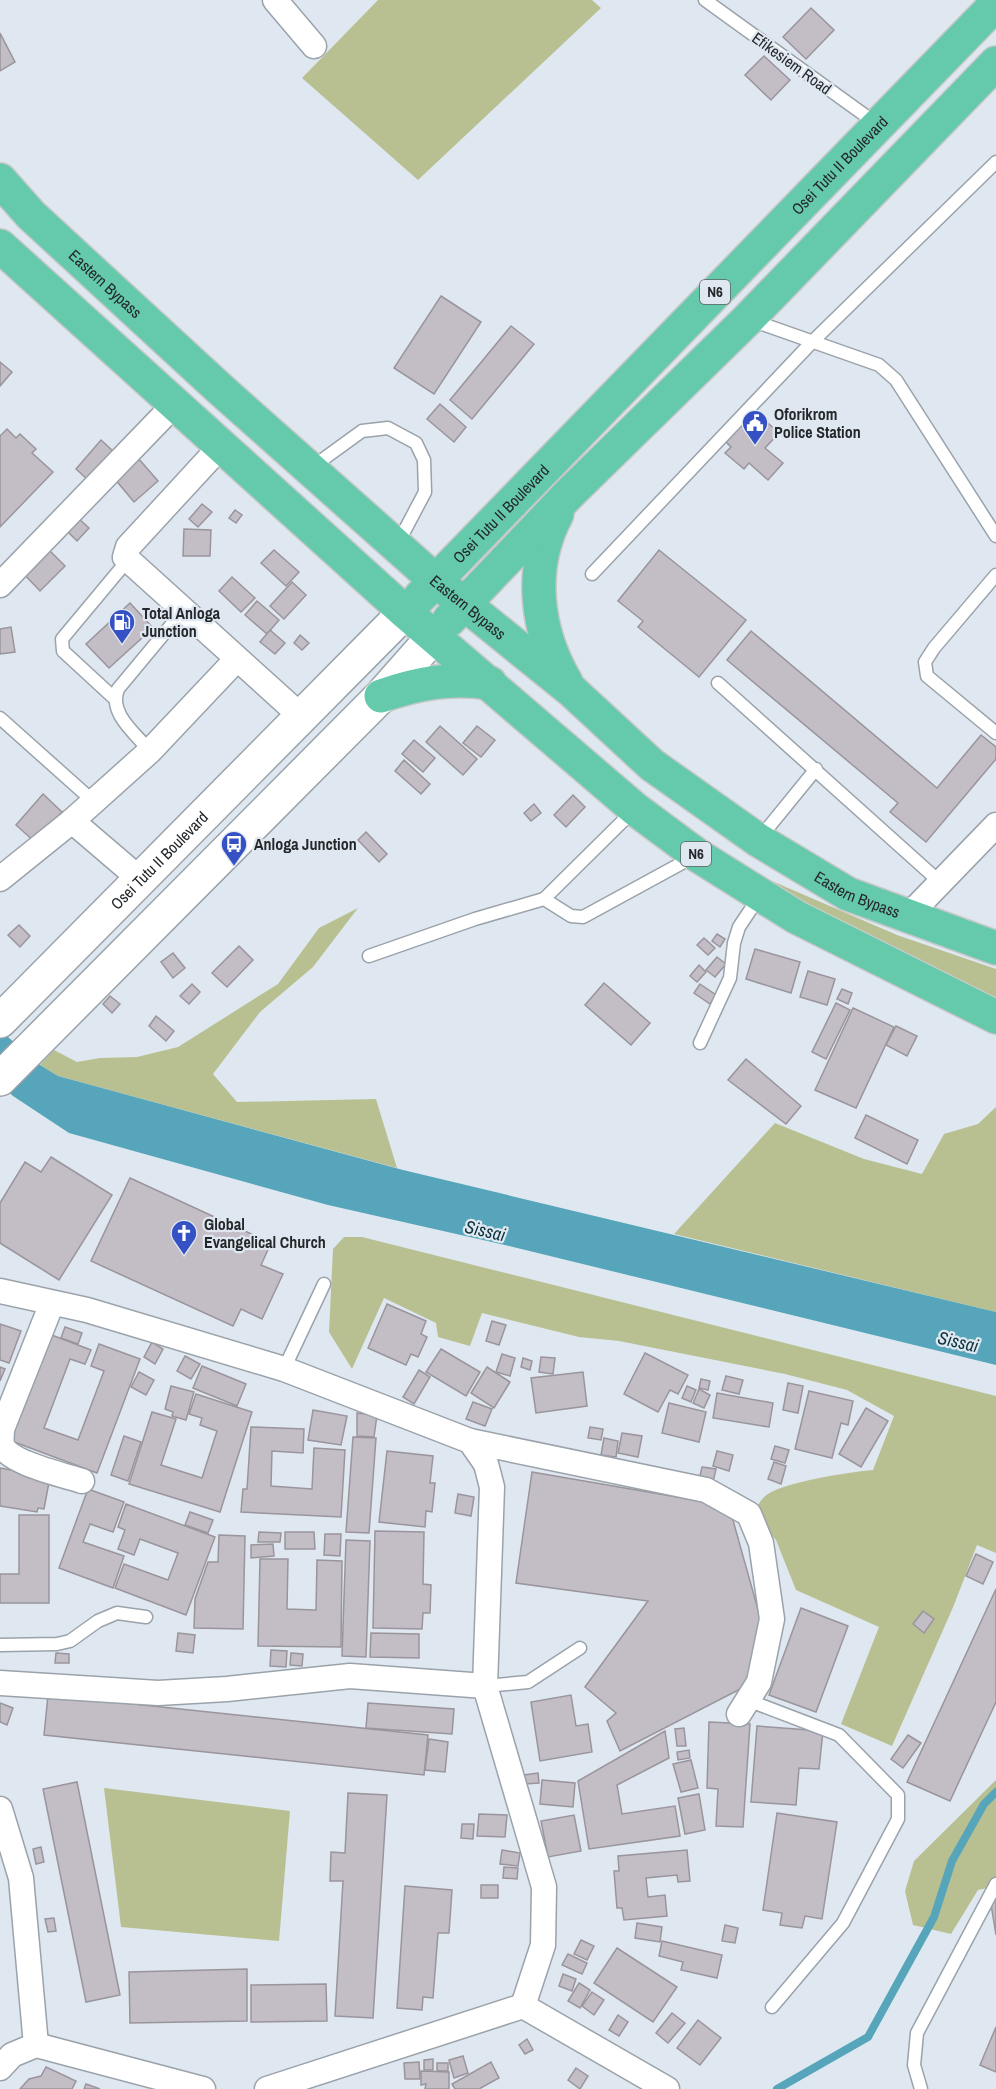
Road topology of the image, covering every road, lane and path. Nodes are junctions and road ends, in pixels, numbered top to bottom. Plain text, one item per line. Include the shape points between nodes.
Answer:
1 (275, 0) edge
2 (705, 0) edge
3 (996, 4) edge
4 (314, 46) dead end
5 (996, 63) edge
6 (880, 126) junction
7 (996, 162) edge
8 (0, 180) edge
9 (0, 246) edge
10 (748, 319) junction
11 (812, 342) junction
12 (175, 404) junction
13 (221, 446) junction
14 (310, 469) junction
15 (568, 495) junction
16 (996, 536) edge
17 (396, 546) junction
18 (127, 561) junction
19 (592, 574) dead end
20 (996, 575) edge
21 (436, 581) junction
22 (0, 585) edge
23 (465, 604) junction
24 (182, 612) junction
25 (405, 612) junction
26 (434, 636) junction
27 (236, 660) junction
28 (490, 683) junction
29 (718, 683) dead end
30 (572, 691) junction
31 (381, 696) junction
32 (114, 698) junction
33 (302, 717) junction
34 (0, 718) edge
35 (996, 733) edge
36 (150, 751) junction
37 (816, 769) junction
38 (93, 801) junction
39 (635, 809) junction
40 (72, 821) junction
41 (996, 825) edge
42 (759, 840) junction
43 (697, 855) junction
44 (0, 879) edge
45 (141, 880) junction
46 (941, 883) junction
47 (761, 895) junction
48 (544, 899) junction
49 (909, 915) junction
50 (996, 948) edge
51 (369, 956) dead end
52 (9, 1012) edge
53 (996, 1017) edge
54 (700, 1043) dead end
55 (0, 1079) edge
56 (324, 1284) dead end
57 (0, 1291) edge
58 (52, 1303) junction
59 (284, 1369) junction
60 (470, 1441) junction
61 (82, 1481) dead end
62 (146, 1617) dead end
63 (0, 1645) edge
64 (580, 1648) dead end
65 (0, 1683) edge
66 (485, 1686) junction
67 (744, 1707) joint
68 (0, 1809) edge
69 (996, 1884) edge
70 (524, 2007) junction
71 (772, 2007) dead end
72 (36, 2045) junction
73 (0, 2068) edge
74 (203, 2089) edge
75 (267, 2089) edge
76 (667, 2089) edge
77 (921, 2089) edge

1 - 4 street
2 - 6 lane, Efikesiem Road
3 - 6 highway, Osei Tutu II Boulevard / N6
5 - 10 highway, N6
6 - 21 highway, Osei Tutu II Boulevard / N6
7 - 11 lane
8 - 14 highway, Eastern Bypass via 31,215
9 - 12 highway
10 - 11 lane
10 - 15 highway, N6
11 - 16 lane via 879,365 896,380
11 - 19 lane
12 - 13 highway
12 - 22 street
13 - 18 street via 128,546
13 - 25 highway
14 - 17 highway, Eastern Bypass
14 - 17 lane via 362,431 388,428 416,443 424,460 426,492
15 - 23 highway, N6
15 - 30 highway via 551,526 541,559 538,594 542,628 554,661
17 - 21 highway, Eastern Bypass
18 - 24 street
18 - 32 lane via 62,639 63,651
20 - 35 lane via 926,662 927,676
21 - 23 highway, Eastern Bypass
21 - 25 highway, Osei Tutu II Boulevard / N6
23 - 26 highway, N6
23 - 30 highway, Eastern Bypass
24 - 27 street
24 - 32 lane
25 - 26 highway, N6
25 - 33 main road, Osei Tutu II Boulevard
26 - 28 highway, N6
26 - 31 main road
27 - 33 street
27 - 36 street
28 - 31 highway via 465,679 436,681
28 - 39 highway, N6
29 - 37 lane
30 - 42 highway, Eastern Bypass via 652,765
31 - 55 main road
32 - 36 lane via 117,712
33 - 45 main road, Osei Tutu II Boulevard
34 - 38 lane
36 - 38 street
37 - 42 lane
37 - 46 lane
38 - 40 street
39 - 43 highway, N6
39 - 48 lane
40 - 44 street
40 - 45 street
41 - 46 street
42 - 49 highway, Eastern Bypass via 848,894
43 - 47 highway, N6
43 - 48 lane via 583,918 563,912
45 - 52 main road, Osei Tutu II Boulevard
46 - 49 street
47 - 53 highway, N6 via 836,938
47 - 54 lane via 739,927 730,978
48 - 51 lane
49 - 50 highway, Eastern Bypass
56 - 59 lane
57 - 58 street
58 - 59 street
58 - 61 street via 2,1429 2,1445 8,1455 20,1461
59 - 60 street
60 - 66 street via 486,1464 492,1487
60 - 67 street via 706,1490 749,1514 761,1543 772,1619 759,1682
62 - 63 lane via 117,1613 70,1641 57,1644
64 - 66 lane via 528,1682
65 - 66 street via 158,1693 350,1676
66 - 70 street via 544,1887 543,1945
67 - 71 lane via 839,1735 898,1795 898,1819 843,1923
68 - 72 street via 21,1878
69 - 77 lane via 917,2033 914,2065
70 - 75 street
70 - 76 street
72 - 73 street via 12,2055
72 - 74 street

